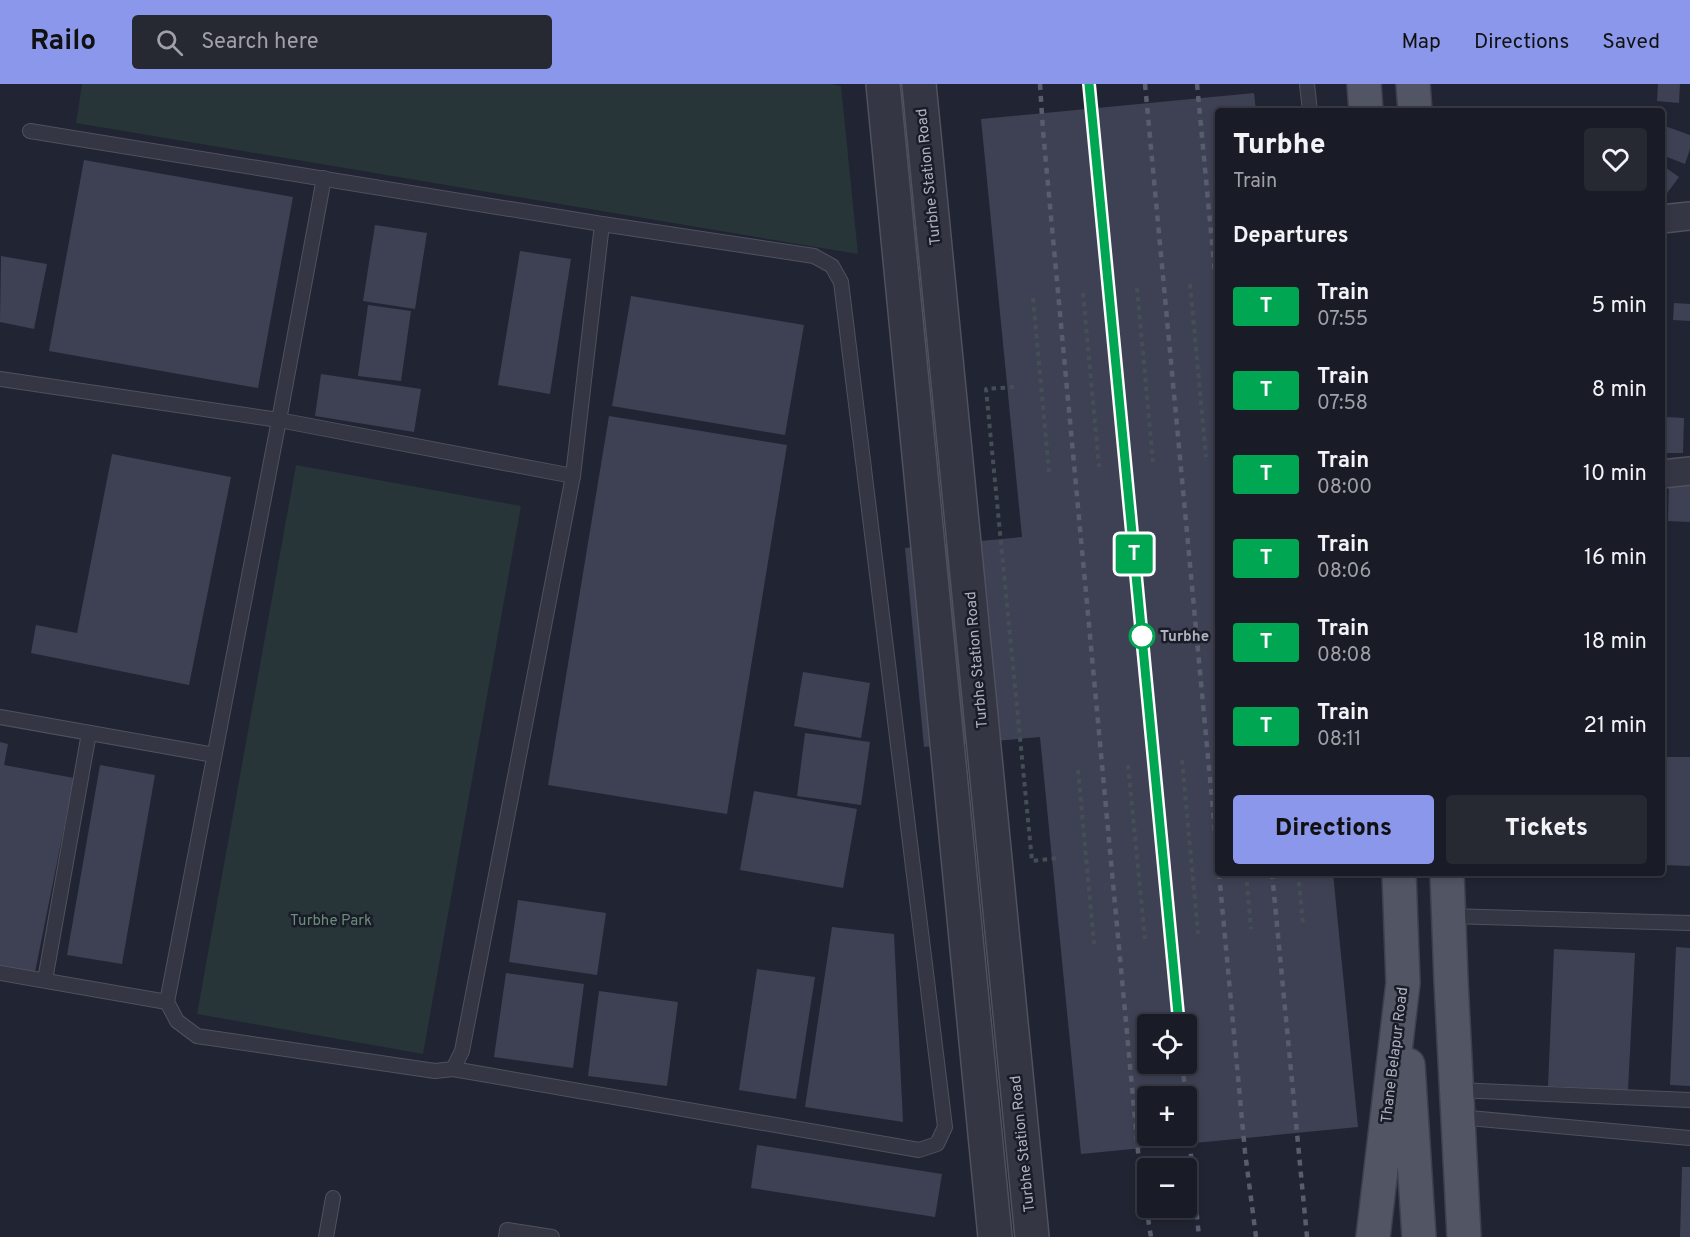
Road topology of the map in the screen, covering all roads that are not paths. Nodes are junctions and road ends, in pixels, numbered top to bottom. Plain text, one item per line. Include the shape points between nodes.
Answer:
1 (883, 84) edge
2 (919, 84) edge
3 (1308, 84) edge
4 (1364, 84) edge
5 (1413, 84) edge
6 (1310, 108) edge
7 (1366, 108) edge
8 (1415, 108) edge
9 (30, 131) dead end
10 (324, 178) junction
11 (1690, 216) edge
12 (1665, 219) edge
13 (602, 224) junction
14 (935, 243) junction
15 (899, 247) junction
16 (0, 379) edge
17 (279, 420) junction
18 (1690, 471) edge
19 (1665, 474) edge
20 (573, 476) junction
21 (973, 629) junction
22 (936, 632) junction
23 (0, 717) edge
24 (89, 733) junction
25 (214, 755) junction
26 (1399, 876) edge
27 (1447, 876) edge
28 (1448, 916) junction
29 (1690, 922) edge
30 (0, 973) edge
31 (45, 980) junction
32 (1403, 982) junction
33 (167, 1002) junction
34 (1008, 1003) junction
35 (973, 1007) junction
36 (453, 1069) junction
37 (1690, 1100) edge
38 (1457, 1103) junction
39 (1690, 1138) edge
40 (333, 1198) dead end
41 (1419, 1235) edge
42 (326, 1237) edge
43 (506, 1237) edge
44 (552, 1237) edge
45 (995, 1237) edge
46 (1032, 1237) edge
47 (1373, 1237) edge
48 (1464, 1237) edge

1 - 15 street
2 - 14 street, Turbhe Station Road
3 - 6 lane
4 - 7 main road
5 - 8 main road
9 - 10 lane
10 - 13 lane
10 - 17 lane
11 - 12 street
13 - 20 lane
13 - 36 lane via 814,256 832,266 841,282 945,1126 937,1144 919,1150
14 - 15 street
14 - 21 street, Turbhe Station Road
15 - 22 street
16 - 17 lane
17 - 20 lane
17 - 25 lane
18 - 19 street
20 - 36 lane via 462,1051
21 - 22 street
21 - 34 street, Turbhe Station Road
22 - 35 street
23 - 24 lane
24 - 25 lane
24 - 31 lane
25 - 33 lane
26 - 32 main road, Thane Belapur Road
27 - 28 main road
28 - 29 lane
28 - 38 main road
30 - 31 lane
31 - 33 lane
32 - 41 main road
32 - 47 main road, Thane Belapur Road
33 - 36 lane via 177,1021 197,1036 435,1071
34 - 35 street
34 - 46 street, Turbhe Station Road
35 - 45 street
37 - 38 lane
38 - 39 lane
38 - 48 main road
40 - 42 lane
43 - 44 lane via 507,1230

